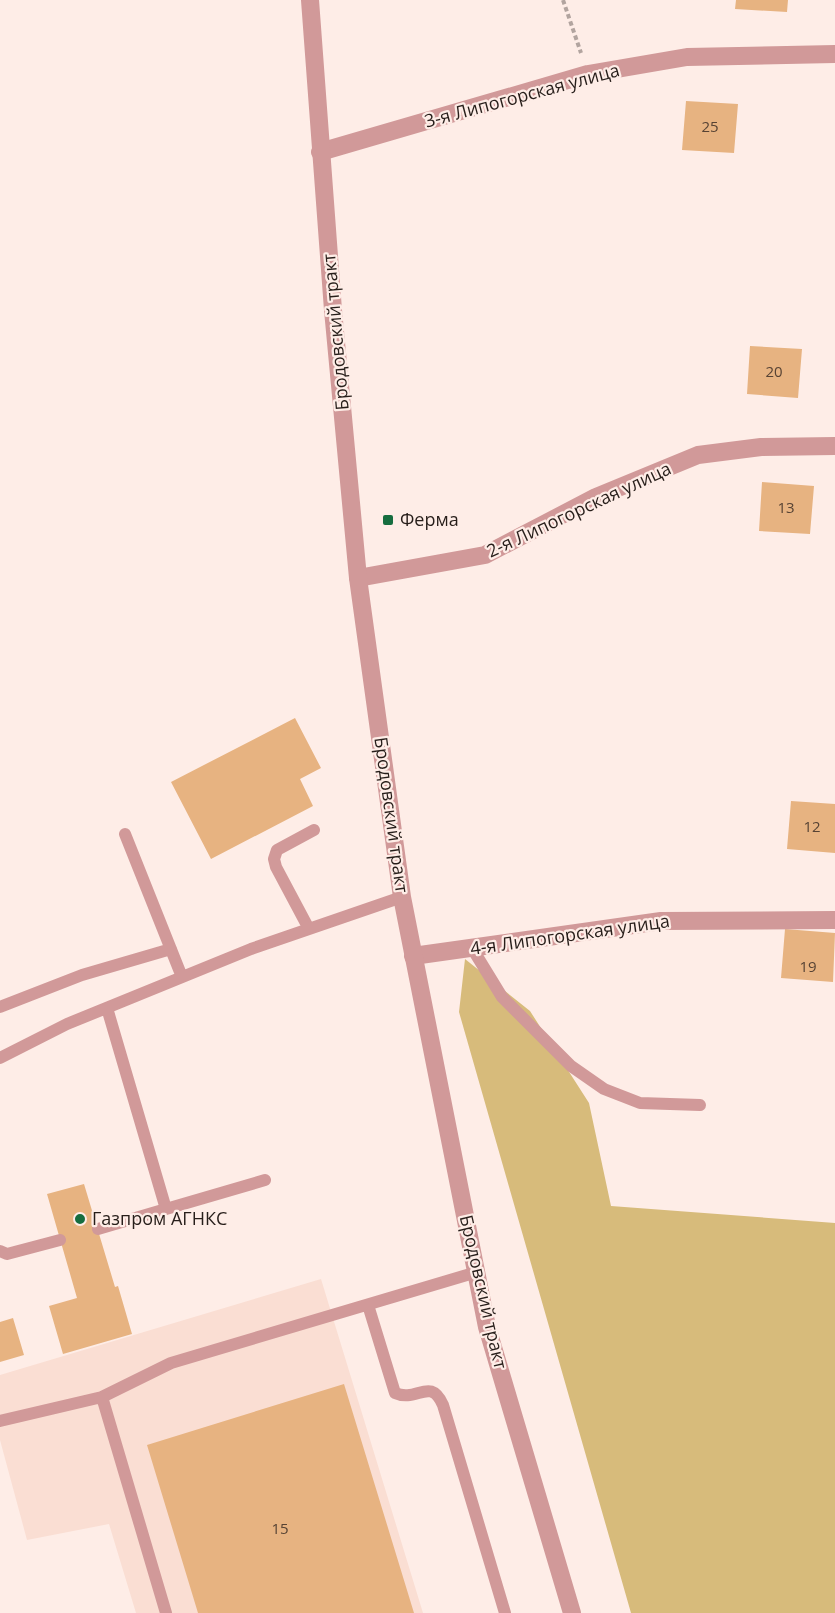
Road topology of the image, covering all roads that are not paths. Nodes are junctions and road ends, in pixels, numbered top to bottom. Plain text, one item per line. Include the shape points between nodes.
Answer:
1 (310, 0) edge
2 (835, 54) edge
3 (320, 152) junction
4 (835, 446) edge
5 (358, 578) junction
6 (314, 830) dead end
7 (125, 834) dead end
8 (402, 897) junction
9 (835, 920) edge
10 (309, 929) junction
11 (472, 948) junction
12 (171, 949) junction
13 (413, 957) junction
14 (182, 977) junction
15 (0, 1007) edge
16 (107, 1008) junction
17 (0, 1058) edge
18 (700, 1106) dead end
19 (265, 1180) dead end
20 (166, 1209) junction
21 (98, 1229) dead end
22 (60, 1240) dead end
23 (0, 1251) edge
24 (477, 1272) junction
25 (368, 1305) junction
26 (102, 1397) junction
27 (0, 1420) edge
28 (166, 1613) edge
29 (505, 1613) edge
30 (572, 1613) edge

1 - 3 street, Бродовский тракт
2 - 3 street, 3-я Липогорская улица via 687,57 588,74
3 - 5 street, Бродовский тракт
4 - 5 street, 2-я Липогорская улица via 761,447 698,455 596,497 485,555
5 - 8 street, Бродовский тракт
6 - 10 lane via 277,850 274,859
7 - 12 lane
8 - 10 lane
8 - 13 street, Бродовский тракт
9 - 11 street, 4-я Липогорская улица via 661,921
10 - 14 lane
11 - 13 street, 4-я Липогорская улица
11 - 18 lane via 502,997 571,1066 596,1084 640,1103
12 - 14 lane
12 - 15 lane via 82,975
13 - 24 street, Бродовский тракт
14 - 16 lane
16 - 17 lane
16 - 20 lane
19 - 20 lane
20 - 21 lane
22 - 23 lane via 7,1254
24 - 25 lane
24 - 30 street, Бродовский тракт via 487,1327
25 - 26 lane via 171,1364
25 - 29 lane via 395,1393 403,1396 431,1390 443,1405
26 - 27 lane
26 - 28 lane

